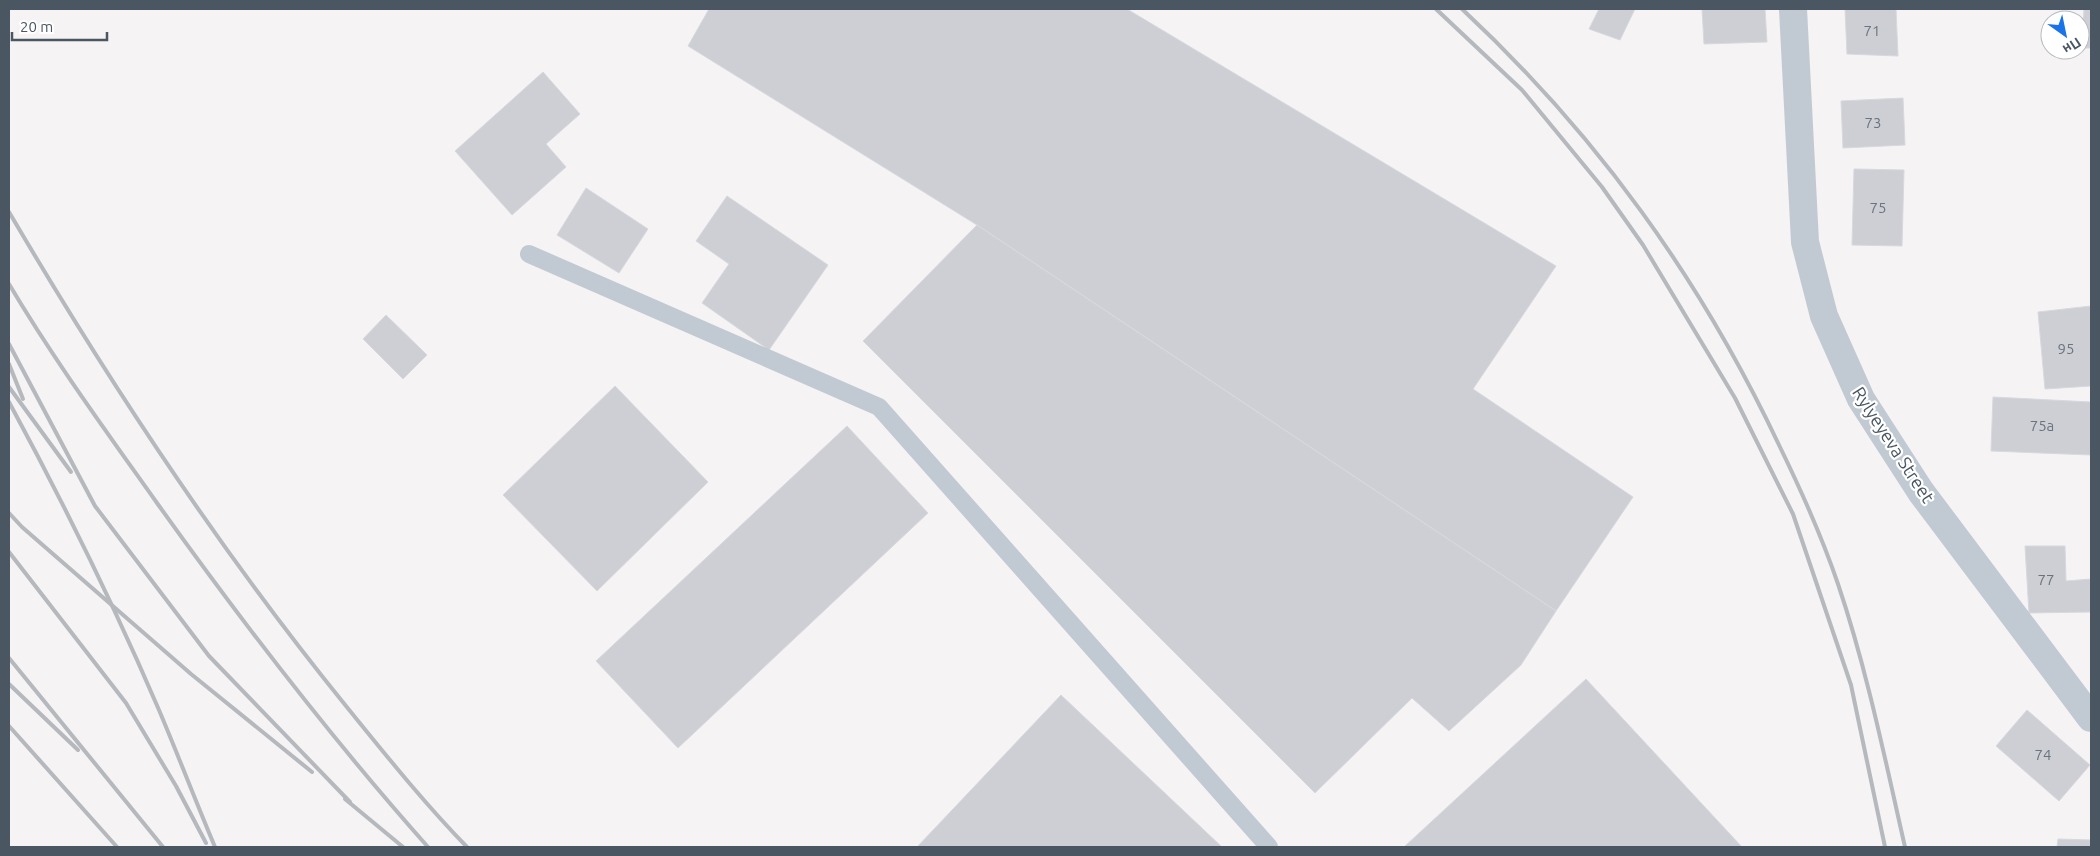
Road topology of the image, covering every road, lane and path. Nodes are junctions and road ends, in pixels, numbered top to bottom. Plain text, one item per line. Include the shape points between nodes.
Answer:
1 (1793, 9) edge
2 (529, 254) dead end
3 (2091, 718) edge
4 (1269, 847) edge

1 - 3 street, Rylyeyeva Street via 1805,242 1824,316 1860,399 1921,492
2 - 4 lane via 879,407

